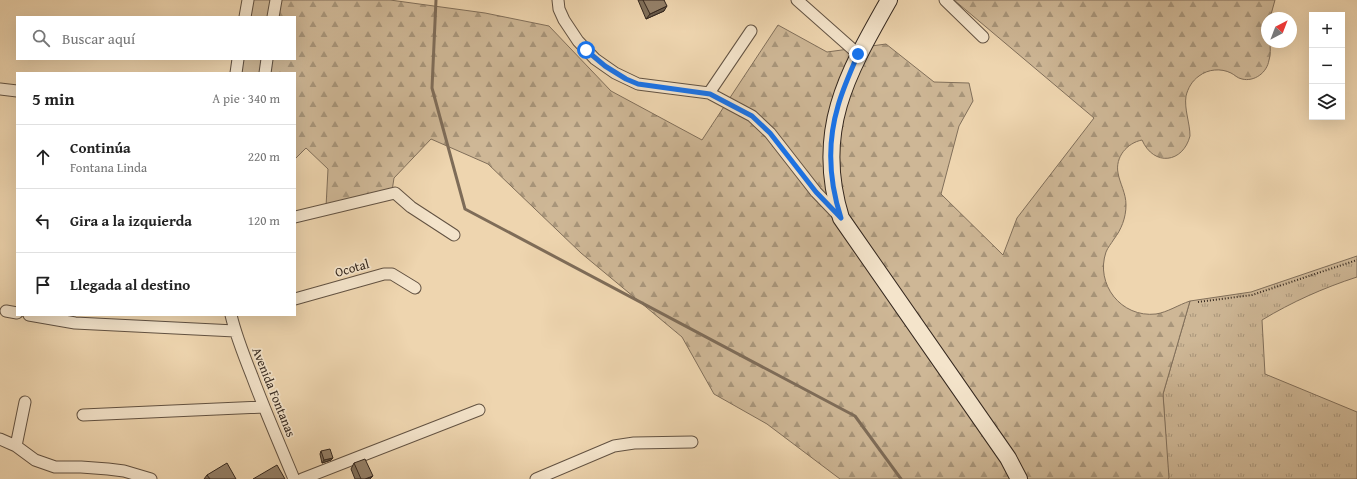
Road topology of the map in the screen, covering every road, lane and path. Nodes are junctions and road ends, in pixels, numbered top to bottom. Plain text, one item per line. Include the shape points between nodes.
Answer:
1 (248, 0) edge
2 (276, 0) edge
3 (558, 0) edge
4 (797, 0) edge
5 (889, 0) edge
6 (945, 0) edge
7 (245, 16) edge
8 (273, 16) edge
9 (751, 30) dead end
10 (983, 37) dead end
11 (858, 54) junction
12 (238, 60) edge
13 (267, 60) edge
14 (236, 72) edge
15 (265, 72) edge
16 (0, 89) edge
17 (16, 91) edge
18 (710, 94) junction
19 (296, 217) edge
20 (841, 218) junction
21 (454, 234) dead end
22 (1357, 260) edge
23 (415, 288) dead end
24 (296, 299) edge
25 (1198, 302) dead end
26 (35, 316) edge
27 (233, 316) edge
28 (235, 331) junction
29 (25, 402) dead end
30 (264, 407) junction
31 (479, 410) dead end
32 (83, 415) dead end
33 (0, 439) edge
34 (692, 442) dead end
35 (16, 446) junction
36 (151, 479) edge
37 (294, 479) edge
38 (302, 479) edge
39 (536, 479) edge
40 (1019, 479) edge

1 - 7 street
2 - 8 street
3 - 18 street via 564,20 578,40 595,58 615,73 638,84
4 - 11 street
5 - 11 main road
6 - 10 street
9 - 18 street
11 - 20 main road via 838,108 832,135 831,177
12 - 14 street
13 - 15 street
16 - 17 street
18 - 20 street via 752,116 770,133 816,192
19 - 21 street via 395,194
20 - 40 main road via 1008,458
22 - 25 path via 1252,295
23 - 24 street, Ocotal via 392,274 384,274
26 - 28 street via 75,323
27 - 28 street, Avenida Fontanas
28 - 30 street, Avenida Fontanas
29 - 35 street
30 - 32 street
30 - 37 street, Avenida Fontanas
31 - 38 street
33 - 35 street
34 - 39 street via 614,446
35 - 36 street via 35,460 55,467 108,469

